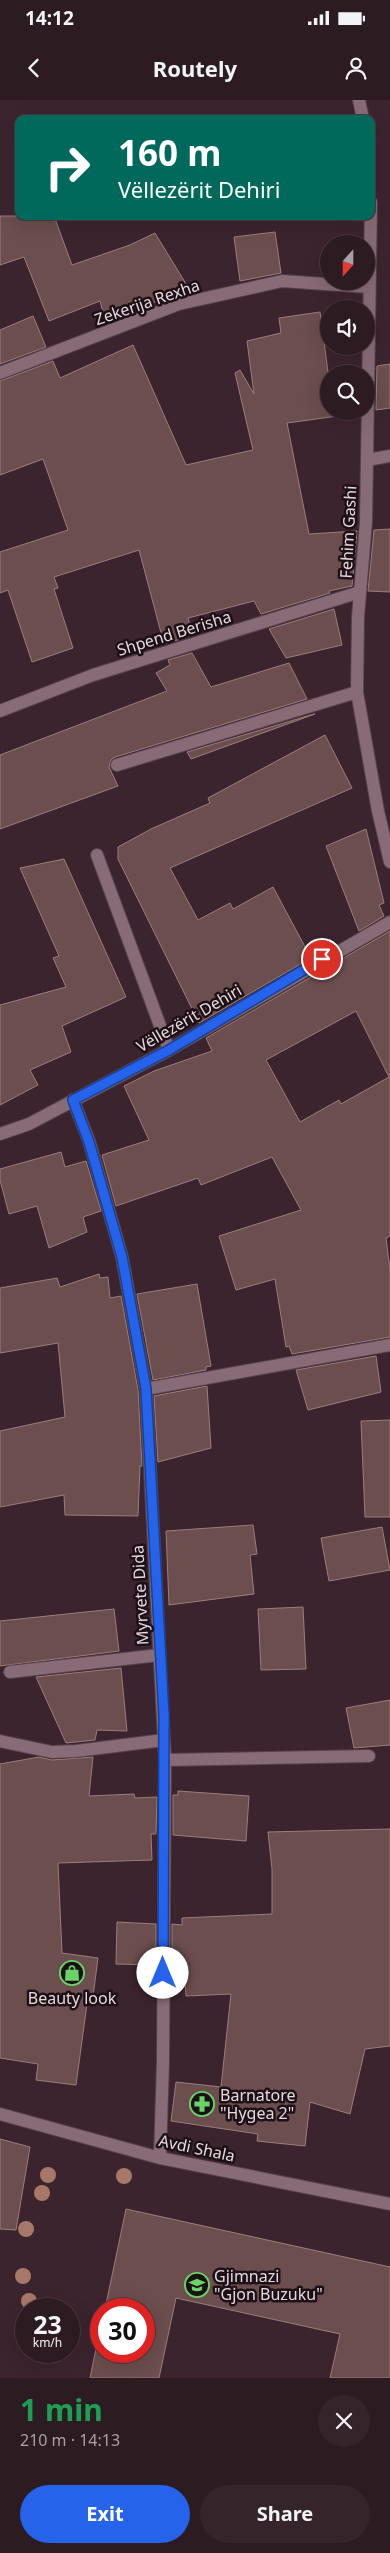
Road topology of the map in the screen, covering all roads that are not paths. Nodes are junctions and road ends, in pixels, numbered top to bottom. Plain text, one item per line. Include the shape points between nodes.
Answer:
1 (359, 100) edge
2 (362, 115) edge
3 (370, 220) edge
4 (370, 235) edge
5 (320, 284) edge
6 (368, 290) edge
7 (0, 373) edge
8 (390, 456) edge
9 (367, 460) junction
10 (360, 592) junction
11 (357, 692) junction
12 (0, 711) edge
13 (117, 765) dead end
14 (97, 856) dead end
15 (390, 862) edge
16 (390, 922) edge
17 (169, 1050) junction
18 (73, 1100) junction
19 (0, 1134) edge
20 (390, 1345) edge
21 (146, 1389) junction
22 (159, 1656) junction
23 (10, 1672) dead end
24 (164, 1740) junction
25 (0, 1742) edge
26 (370, 1756) dead end
27 (165, 1760) junction
28 (0, 2114) edge
29 (160, 2158) junction
30 (390, 2204) edge

1 - 2 street
3 - 4 street, Fehim Gashi
5 - 7 street, Zekerija Rexha via 282,281 179,304
6 - 9 street, Fehim Gashi
8 - 9 street
9 - 10 street, Fehim Gashi
10 - 11 street, Fehim Gashi
10 - 12 street, Shpend Berisha via 93,675
11 - 13 street
11 - 15 street, Fehim Gashi
14 - 17 street
16 - 17 street, Vëllezërit Dehiri
17 - 18 street, Vëllezërit Dehiri
18 - 19 street, Vëllezërit Dehiri via 29,1124
18 - 21 street, Myrvete Dida via 89,1142 122,1257
20 - 21 street
21 - 22 street, Myrvete Dida
22 - 23 street
22 - 24 street, Myrvete Dida
24 - 25 street via 76,1752 52,1752
24 - 27 street, Myrvete Dida
26 - 27 street
27 - 29 street, Myrvete Dida
28 - 29 street, Avdi Shala
29 - 30 street, Avdi Shala

